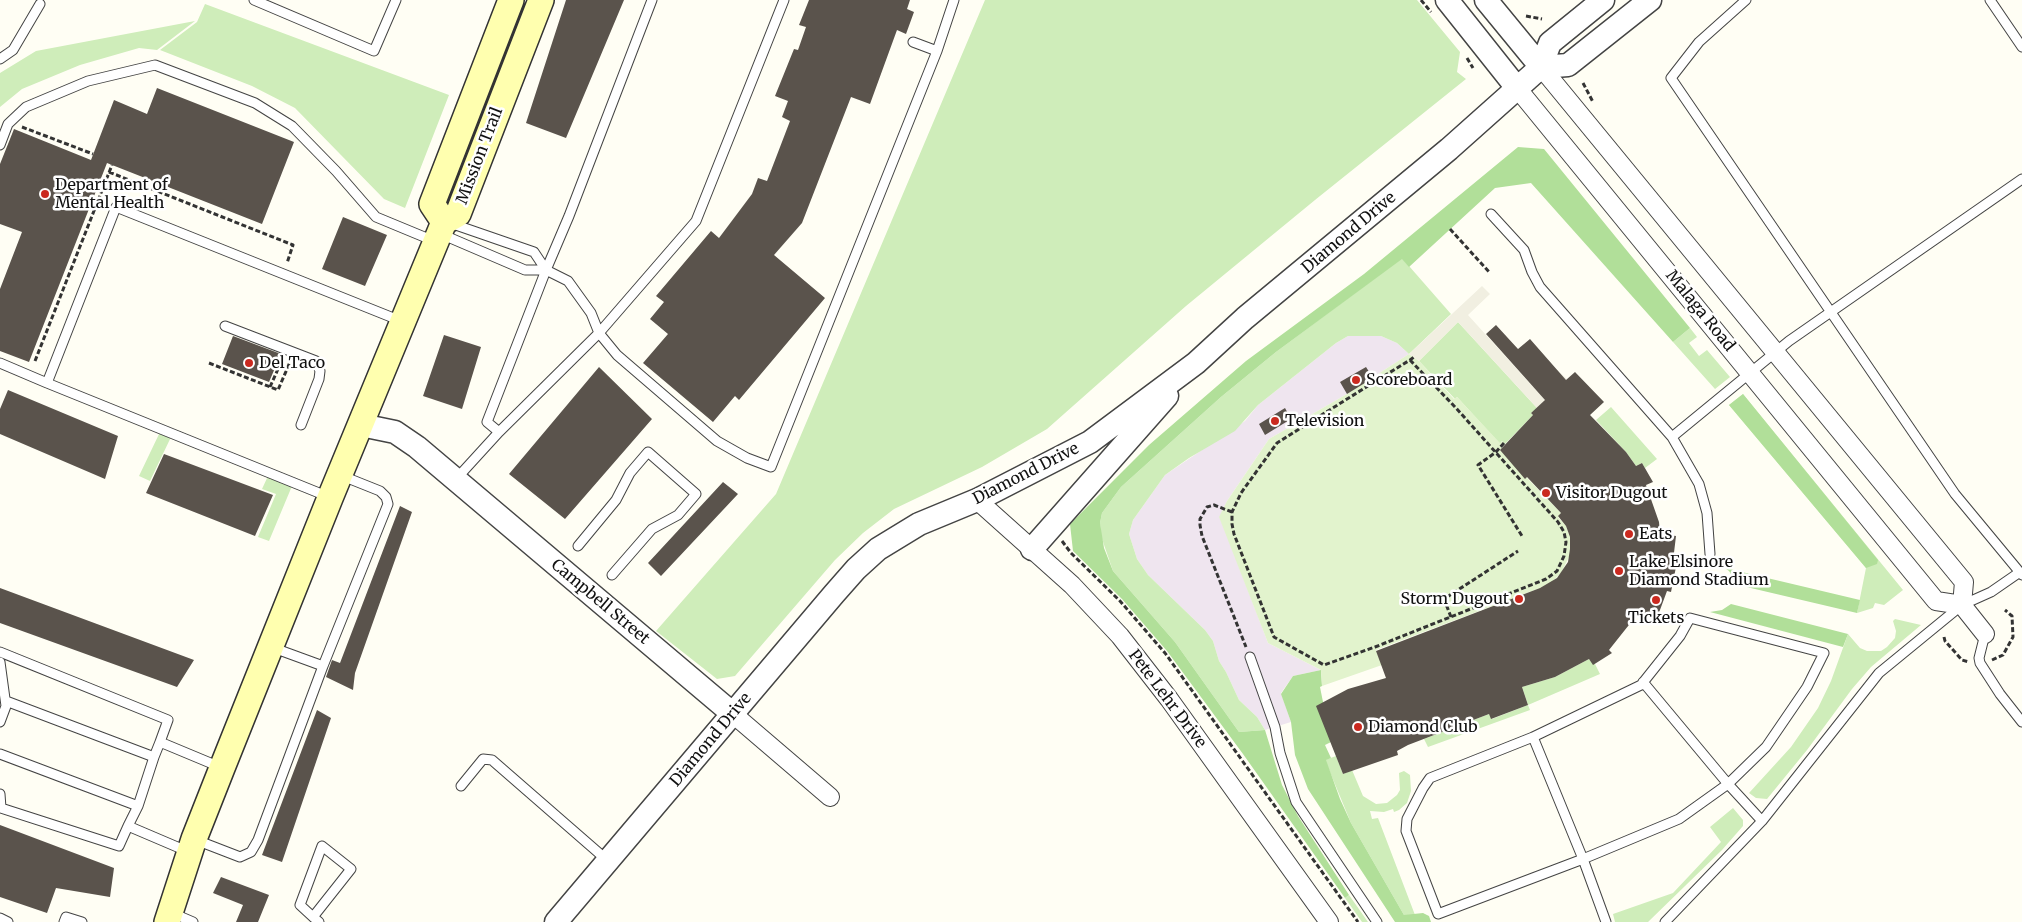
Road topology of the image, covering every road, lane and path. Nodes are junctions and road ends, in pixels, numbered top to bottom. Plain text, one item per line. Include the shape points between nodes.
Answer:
1 (254, 0) edge
2 (396, 0) edge
3 (511, 0) edge
4 (541, 0) edge
5 (652, 0) edge
6 (784, 0) edge
7 (954, 0) edge
8 (1447, 0) edge
9 (1486, 0) edge
10 (1603, 0) edge
11 (1650, 0) edge
12 (1746, 0) edge
13 (1990, 0) edge
14 (40, 4) dead end
15 (1522, 12) dead end
16 (1542, 19) dead end
17 (913, 42) dead end
18 (2022, 47) edge
19 (937, 51) junction
20 (0, 58) edge
21 (1541, 67) junction
22 (1517, 88) junction
23 (10, 122) junction
24 (0, 144) edge
25 (93, 154) dead end
26 (112, 165) dead end
27 (109, 172) junction
28 (2022, 179) edge
29 (1491, 214) dead end
30 (1450, 229) dead end
31 (440, 232) junction
32 (292, 267) dead end
33 (546, 270) junction
34 (1490, 273) dead end
35 (1831, 312) junction
36 (403, 322) junction
37 (225, 326) dead end
38 (600, 334) junction
39 (1776, 352) junction
40 (284, 355) dead end
41 (292, 358) dead end
42 (1414, 358) dead end
43 (1410, 360) junction
44 (34, 361) dead end
45 (0, 363) edge
46 (209, 363) dead end
47 (1196, 363) junction
48 (1751, 372) junction
49 (47, 383) junction
50 (270, 387) junction
51 (301, 425) dead end
52 (361, 425) junction
53 (498, 432) junction
54 (1672, 437) junction
55 (1504, 443) dead end
56 (1496, 452) junction
57 (340, 474) junction
58 (457, 478) junction
59 (330, 498) junction
60 (977, 500) junction
61 (1232, 512) junction
62 (1522, 536) dead end
63 (1060, 539) dead end
64 (578, 546) dead end
65 (1032, 549) junction
66 (1518, 551) dead end
67 (1710, 554) dead end
68 (2021, 574) edge
69 (612, 575) dead end
70 (1962, 605) junction
71 (1451, 616) junction
72 (1985, 634) joint
73 (271, 647) junction
74 (0, 652) edge
75 (1250, 657) joint
76 (0, 662) edge
77 (323, 666) junction
78 (1643, 682) junction
79 (6, 701) junction
80 (733, 714) junction
81 (0, 722) edge
82 (2022, 722) edge
83 (1532, 737) junction
84 (160, 742) junction
85 (0, 754) edge
86 (154, 756) junction
87 (222, 768) junction
88 (1728, 784) junction
89 (461, 786) dead end
90 (0, 794) edge
91 (830, 797) dead end
92 (138, 806) junction
93 (1762, 821) junction
94 (128, 826) junction
95 (192, 846) junction
96 (1584, 859) junction
97 (608, 861) junction
98 (168, 917) edge
99 (0, 918) edge
100 (316, 919) edge
101 (8, 922) edge
102 (64, 922) edge
103 (82, 922) edge
104 (193, 922) edge
105 (556, 922) edge
106 (1329, 922) edge
107 (1358, 922) edge
108 (1377, 922) edge
109 (1606, 922) edge
110 (1666, 922) edge

1 - 2 lane via 374,50
3 - 31 main road, Mission Trail via 432,204
4 - 31 main road, Mission Trail via 458,214
5 - 33 lane
6 - 38 lane via 696,221
7 - 19 lane
8 - 22 street, Malaga Road
9 - 21 street, Malaga Road
10 - 21 street, Diamond Drive via 1550,43
11 - 21 street via 1568,65
12 - 35 lane via 1699,42 1671,78
13 - 18 lane
14 - 20 lane via 13,50
15 - 16 path via 1527,17
17 - 19 lane
19 - 38 lane via 770,467 717,441 618,355
21 - 22 street, Diamond Drive
21 - 39 street, Malaga Road
22 - 47 street, Diamond Drive via 1450,149 1245,318
22 - 48 street, Malaga Road
23 - 24 lane
23 - 25 path
23 - 31 lane via 26,107 88,81 155,65 255,103 292,126 376,217
26 - 27 path
27 - 32 path via 293,245 287,266
27 - 44 path
28 - 35 lane
29 - 54 lane via 1524,250 1540,288
30 - 34 path
31 - 33 lane via 525,270
31 - 33 lane via 534,252
31 - 36 main road
33 - 38 lane via 568,280 591,313
33 - 53 lane via 487,422
35 - 39 lane
35 - 68 lane via 1955,494
36 - 49 lane via 116,207
36 - 52 main road
37 - 51 lane via 316,361 320,379
38 - 53 lane
39 - 48 lane
39 - 70 street, Malaga Road via 1964,582
40 - 50 path
41 - 50 path via 278,390
42 - 43 path
43 - 56 path
43 - 61 path via 1277,443 1241,493
45 - 49 lane
46 - 50 path
47 - 60 street, Diamond Drive via 1090,442
47 - 65 street
48 - 54 lane
48 - 70 street, Malaga Road via 1936,601
49 - 59 lane
52 - 57 main road
52 - 58 street, Campbell Street via 395,432
53 - 58 lane
54 - 67 lane via 1699,484
55 - 56 path
56 - 62 path via 1478,465
56 - 71 path via 1558,522 1566,542 1564,556 1557,571 1546,580
57 - 59 main road
57 - 77 lane via 380,491 388,504
58 - 80 street, Campbell Street
59 - 73 main road
60 - 65 street, Pete Lehr Drive
60 - 80 street, Diamond Drive via 919,524 878,549 856,569
61 - 71 path via 1234,534 1274,637 1324,665
61 - 75 path via 1207,507 1200,518 1200,525
63 - 107 path via 1165,653
64 - 69 lane via 616,500 630,473 648,452 696,494 678,515 652,529
65 - 106 street, Pete Lehr Drive via 1072,585 1120,636
66 - 71 path via 1444,599
68 - 70 lane
70 - 72 street
70 - 93 lane via 1879,673
72 - 82 lane via 1980,663
73 - 77 lane
73 - 87 main road
74 - 84 lane via 168,720
75 - 108 lane via 1275,727 1296,802
76 - 79 lane
77 - 95 lane via 251,852 240,857
78 - 83 lane via 1622,696
78 - 88 lane
78 - 88 lane via 1680,636 1690,618 1824,653 1807,687 1766,747
79 - 81 lane
79 - 86 lane
80 - 91 street, Campbell Street
80 - 97 street, Diamond Drive
83 - 96 lane
83 - 96 lane via 1430,778 1423,788 1407,819 1406,831 1438,914
84 - 86 lane
84 - 87 lane
85 - 92 lane
86 - 92 lane
87 - 95 main road
88 - 93 lane
88 - 96 lane via 1678,820
89 - 97 lane via 483,759 492,760
90 - 94 lane via 1,808 119,846
92 - 94 lane
93 - 110 lane
94 - 95 lane
95 - 98 main road
96 - 109 lane
97 - 105 street, Diamond Drive
98 - 104 lane
99 - 101 lane
100 - 100 lane via 300,906 322,846 351,869
102 - 103 lane via 66,917

